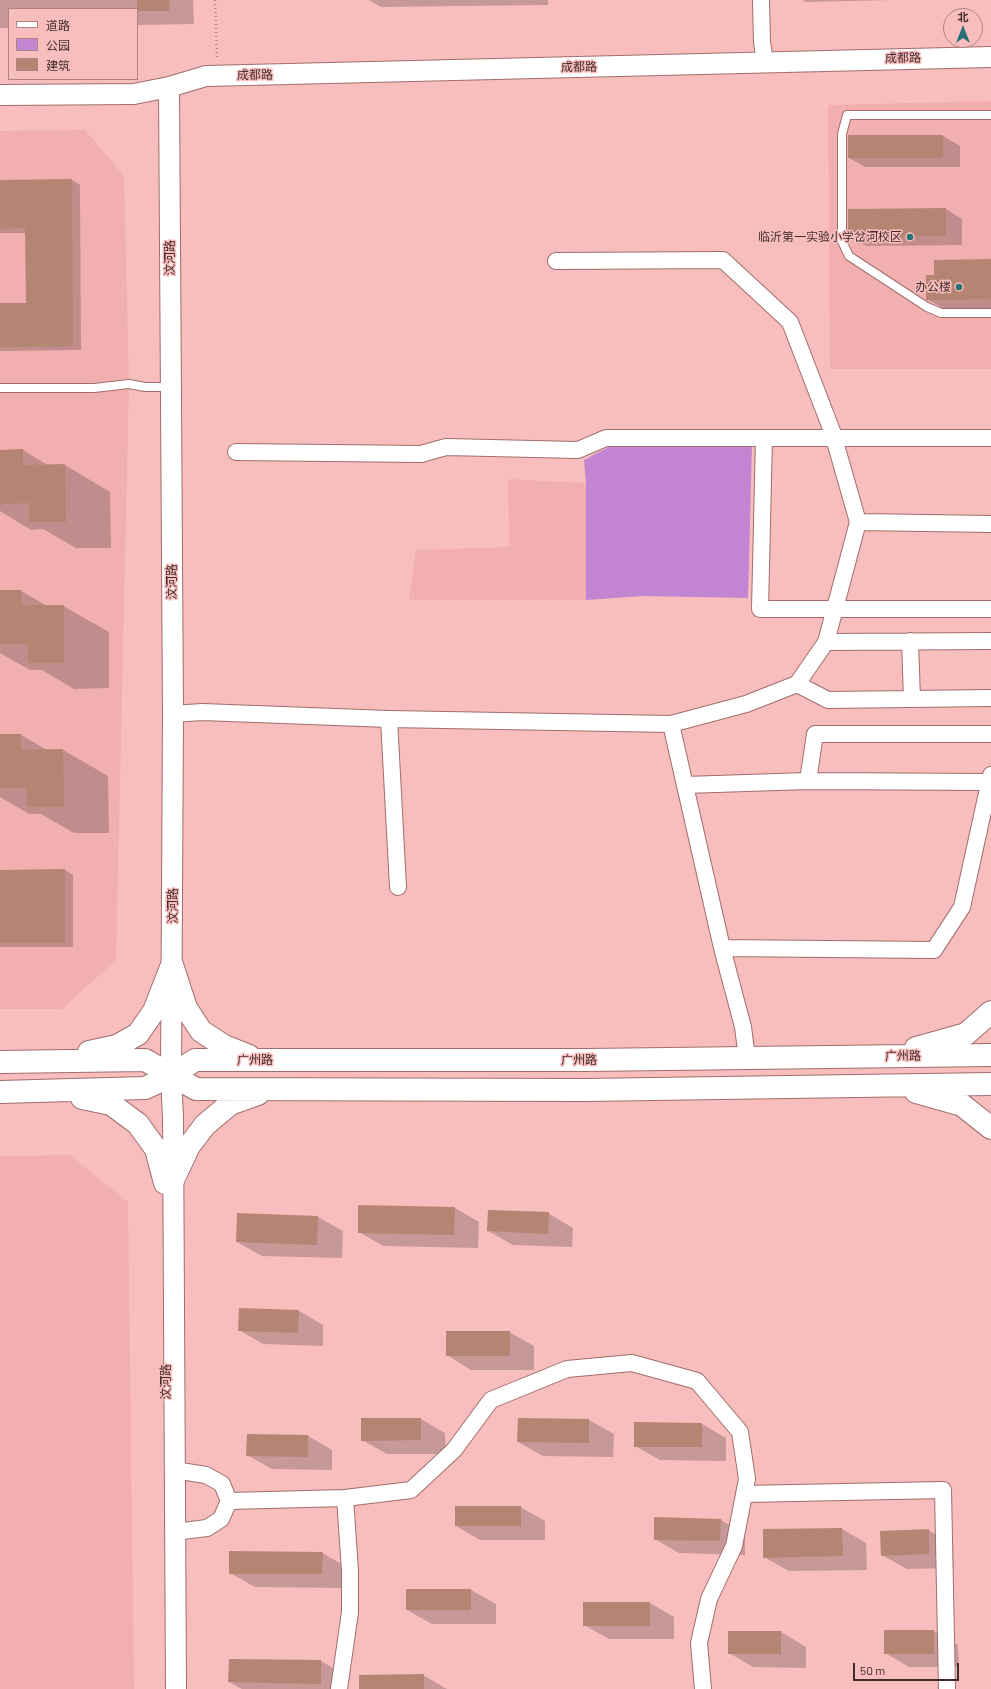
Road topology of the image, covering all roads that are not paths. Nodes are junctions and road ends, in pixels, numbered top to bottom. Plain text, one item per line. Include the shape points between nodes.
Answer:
1 (761, 0) edge
2 (991, 56) edge
3 (765, 62) junction
4 (991, 66) edge
5 (0, 85) edge
6 (169, 87) junction
7 (0, 96) edge
8 (991, 115) edge
9 (556, 261) dead end
10 (991, 313) edge
11 (171, 387) junction
12 (0, 388) edge
13 (764, 438) junction
14 (834, 438) junction
15 (991, 438) edge
16 (236, 452) dead end
17 (858, 522) junction
18 (991, 524) edge
19 (835, 609) junction
20 (991, 609) edge
21 (910, 641) junction
22 (991, 641) edge
23 (826, 642) junction
24 (797, 684) junction
25 (991, 698) edge
26 (912, 699) junction
27 (173, 714) junction
28 (390, 719) junction
29 (672, 724) junction
30 (991, 734) edge
31 (990, 778) edge
32 (808, 782) junction
33 (685, 785) junction
34 (398, 887) dead end
35 (722, 948) junction
36 (172, 964) junction
37 (991, 1012) edge
38 (991, 1055) edge
39 (886, 1056) junction
40 (747, 1058) junction
41 (257, 1060) junction
42 (52, 1061) junction
43 (0, 1062) edge
44 (171, 1076) junction
45 (991, 1084) edge
46 (891, 1085) junction
47 (270, 1089) junction
48 (0, 1092) edge
49 (48, 1092) junction
50 (991, 1128) edge
51 (169, 1182) junction
52 (174, 1470) junction
53 (744, 1494) junction
54 (345, 1498) junction
55 (229, 1501) junction
56 (174, 1532) junction
57 (165, 1689) edge
58 (176, 1689) edge
59 (339, 1689) edge
60 (703, 1689) edge
61 (947, 1689) edge

1 - 3 street
2 - 3 street, 成都路
3 - 6 street, 成都路 via 206,76
4 - 6 street, 成都路 via 206,90
5 - 6 street, 成都路 via 134,82
6 - 7 street, 成都路 via 134,94
6 - 11 street, 汶河路
8 - 10 lane via 847,115 842,134 842,241 849,256 927,308 941,313
9 - 14 street via 724,260 790,322
11 - 12 lane via 129,384 94,388
11 - 27 street, 汶河路
13 - 14 street
13 - 16 street via 606,438 578,450 446,447 421,454
13 - 19 street via 760,609
14 - 15 street
14 - 17 street
17 - 18 street
17 - 19 street
19 - 20 street
19 - 23 street
21 - 22 street
21 - 23 street
21 - 26 street
23 - 24 street
24 - 26 street via 828,700
24 - 29 street via 746,704
25 - 26 street
27 - 28 street via 202,712
27 - 36 street, 汶河路
28 - 29 street
28 - 34 street
29 - 33 street
30 - 32 street via 814,734
31 - 32 street
31 - 35 street via 962,907 934,950
32 - 33 street
33 - 35 street
35 - 40 street via 743,1027
36 - 41 main road via 186,1008 201,1031 224,1046
36 - 42 main road via 154,1011 138,1034 117,1046
36 - 44 street, 汶河路
37 - 39 main road via 966,1034
38 - 39 main road, 广州路
39 - 40 main road, 广州路
40 - 41 main road, 广州路
41 - 44 main road, 广州路 via 195,1060
42 - 43 main road
42 - 44 main road via 145,1060
44 - 47 main road via 196,1089
44 - 49 main road, 广州路 via 145,1088
44 - 51 street, 汶河路
45 - 46 main road
46 - 47 main road via 586,1090
46 - 50 main road via 962,1105
47 - 51 main road via 230,1104 205,1125 189,1146
48 - 49 main road, 广州路
49 - 51 main road via 111,1104 138,1124 156,1149
51 - 52 street, 汶河路
51 - 57 street, 汶河路
52 - 55 street via 206,1475 222,1484
52 - 56 street, 汶河路
53 - 54 street via 747,1479 740,1432 697,1381 632,1362 567,1369 491,1400 454,1450 411,1490
53 - 60 street via 734,1546 709,1599 699,1643
53 - 61 street via 943,1490
54 - 55 street
54 - 59 street via 350,1612
55 - 56 street via 220,1518 207,1528
56 - 58 street, 汶河路

